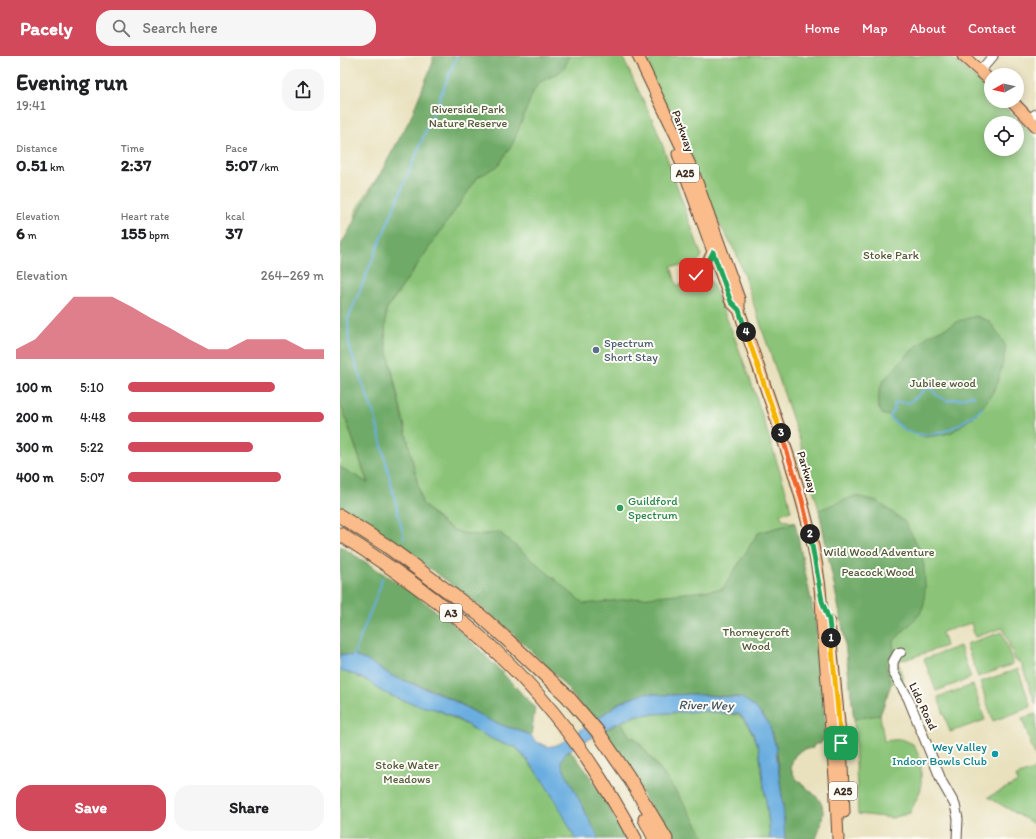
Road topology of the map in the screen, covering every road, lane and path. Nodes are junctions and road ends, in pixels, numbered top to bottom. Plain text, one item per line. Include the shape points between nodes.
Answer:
1 (638, 56) edge
2 (963, 56) edge
3 (993, 56) edge
4 (980, 71) junction
5 (984, 75) edge
6 (655, 93) junction
7 (1020, 108) edge
8 (1034, 120) edge
9 (713, 252) junction
10 (696, 275) dead end
11 (739, 310) junction
12 (340, 516) edge
13 (340, 534) edge
14 (822, 601) junction
15 (901, 652) dead end
16 (605, 748) junction
17 (635, 839) edge
18 (655, 839) edge
19 (666, 839) edge
20 (838, 839) edge
21 (844, 839) edge
22 (957, 839) edge

1 - 6 main road, Parkway / A25
2 - 4 main road
3 - 4 street
4 - 5 main road
6 - 9 main road, Parkway / A25
6 - 11 main road, Parkway / A25 via 693,171 739,300
7 - 8 main road
9 - 10 main road
9 - 11 main road, Parkway / A25 via 731,302
11 - 14 main road, Parkway / A25 via 802,500
12 - 16 highway, A3 via 387,546 495,627 567,696
13 - 17 highway, A3 via 416,586 507,662 548,708 588,760
14 - 20 main road, Parkway / A25
14 - 21 main road, Parkway / A25 via 829,620 834,666 841,743
15 - 22 street, Lido Road via 893,662 893,672 908,698 942,782 956,805
16 - 18 highway
16 - 19 highway via 628,776

